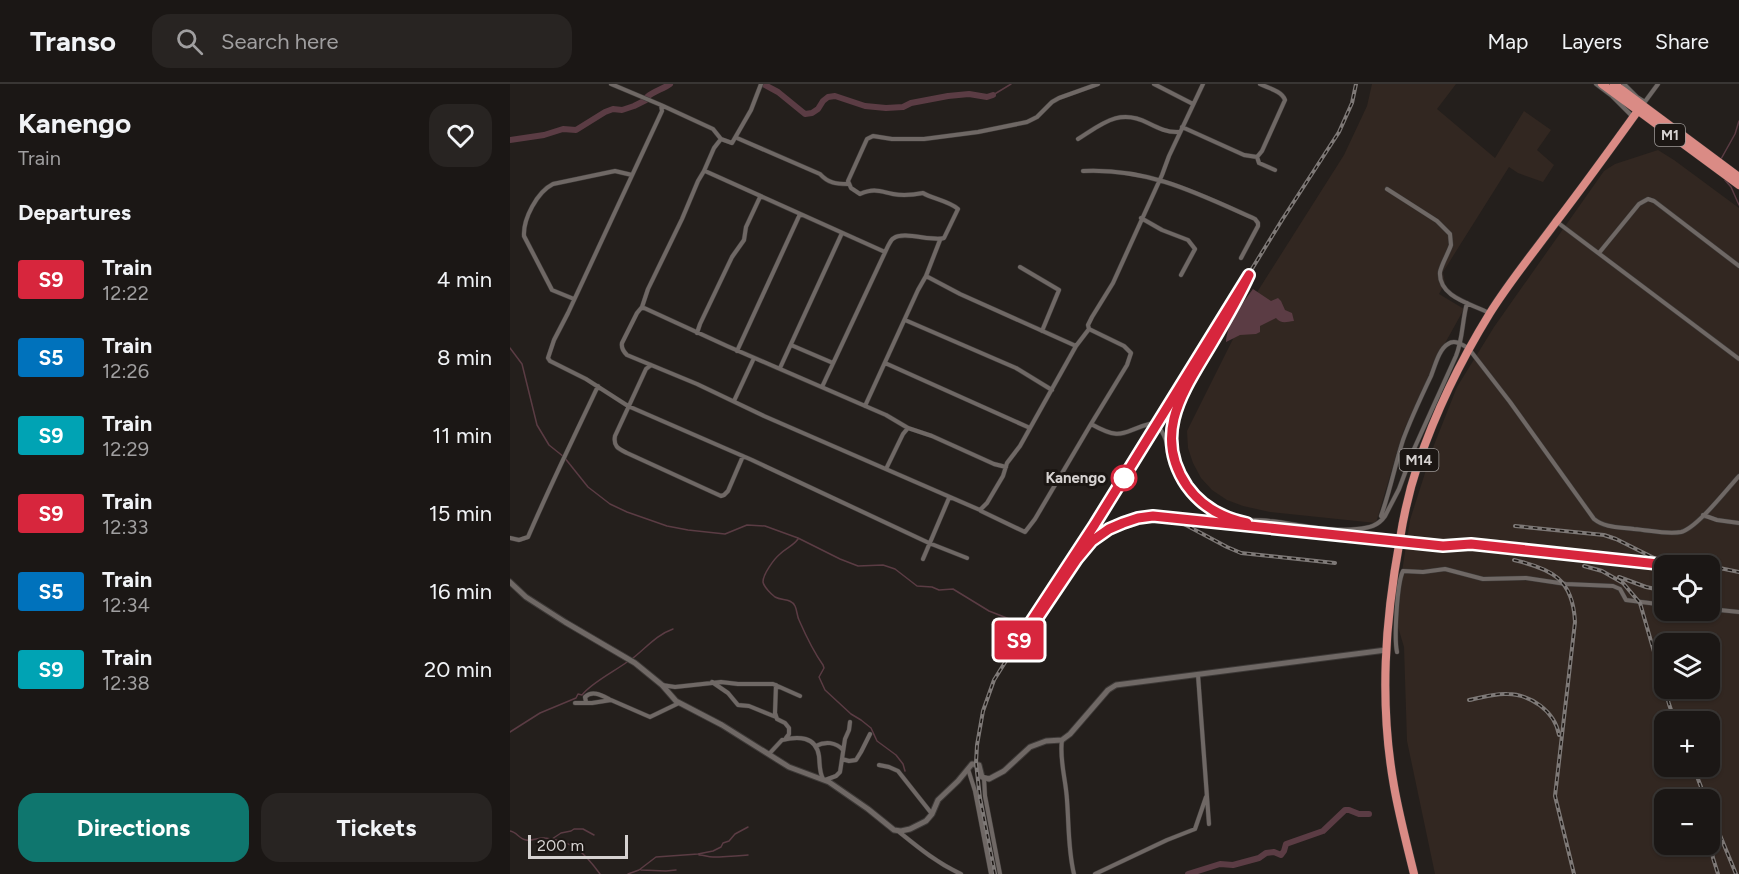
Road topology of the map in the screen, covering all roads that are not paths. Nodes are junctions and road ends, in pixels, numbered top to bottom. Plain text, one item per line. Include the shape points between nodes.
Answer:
1 (611, 84) edge
2 (760, 84) edge
3 (1098, 84) edge
4 (1154, 84) edge
5 (1203, 84) edge
6 (1260, 84) edge
7 (1596, 84) edge
8 (1602, 84) edge
9 (1614, 84) edge
10 (1624, 84) edge
11 (1658, 84) edge
12 (1193, 104) junction
13 (660, 105) junction
14 (1640, 109) junction
15 (1182, 127) junction
16 (1180, 132) junction
17 (737, 138) junction
18 (721, 139) junction
19 (1078, 139) dead end
20 (1257, 157) junction
21 (1275, 170) dead end
22 (704, 171) junction
23 (1083, 171) dead end
24 (632, 175) junction
25 (1739, 177) edge
26 (1160, 179) junction
27 (848, 184) junction
28 (1739, 185) edge
29 (1387, 189) dead end
30 (760, 197) junction
31 (800, 214) junction
32 (1141, 218) junction
33 (1557, 221) junction
34 (842, 234) junction
35 (940, 240) junction
36 (885, 252) junction
37 (1599, 254) junction
38 (1241, 258) dead end
39 (1739, 266) edge
40 (1020, 267) dead end
41 (1181, 275) dead end
42 (926, 276) junction
43 (574, 299) junction
44 (1467, 303) junction
45 (642, 307) junction
46 (1490, 313) junction
47 (905, 320) junction
48 (1089, 329) junction
49 (1042, 331) junction
50 (697, 333) junction
51 (1461, 344) junction
52 (791, 345) junction
53 (1076, 346) junction
54 (1469, 349) junction
55 (737, 351) junction
56 (754, 358) junction
57 (1739, 359) edge
58 (833, 363) junction
59 (885, 363) junction
60 (651, 365) junction
61 (780, 368) junction
62 (598, 386) junction
63 (822, 387) junction
64 (1052, 390) junction
65 (734, 401) junction
66 (628, 406) junction
67 (865, 406) junction
68 (1091, 424) junction
69 (908, 428) junction
70 (1030, 428) junction
71 (1422, 440) junction
72 (743, 456) junction
73 (1006, 467) junction
74 (886, 469) junction
75 (1395, 471) junction
76 (1404, 474) junction
77 (1739, 476) edge
78 (949, 498) junction
79 (980, 510) junction
80 (1703, 515) junction
81 (1385, 516) junction
82 (1739, 523) edge
83 (510, 538) edge
84 (929, 543) junction
85 (967, 558) dead end
86 (923, 559) dead end
87 (510, 582) edge
88 (1654, 604) edge
89 (1720, 610) edge
90 (1739, 612) edge
91 (1386, 650) junction
92 (1397, 652) dead end
93 (1198, 675) junction
94 (712, 682) junction
95 (662, 685) junction
96 (775, 685) junction
97 (800, 696) dead end
98 (611, 700) junction
99 (575, 703) dead end
100 (587, 703) junction
101 (679, 703) junction
102 (776, 717) junction
103 (850, 722) dead end
104 (870, 734) dead end
105 (785, 738) junction
106 (1062, 740) junction
107 (816, 746) junction
108 (843, 751) junction
109 (769, 754) junction
110 (842, 759) junction
111 (879, 765) dead end
112 (968, 768) junction
113 (984, 778) junction
114 (824, 780) junction
115 (1206, 796) junction
116 (932, 814) junction
117 (1209, 824) dead end
118 (898, 831) junction
119 (961, 874) edge
120 (991, 874) edge
121 (1000, 874) edge
122 (1074, 874) edge
123 (1095, 874) edge
124 (1414, 874) edge

1 - 13 street
2 - 17 street
3 - 27 street via 1059,98 1027,122 924,139 870,137 862,147
4 - 12 street
5 - 12 street
6 - 20 street via 1285,100
7 - 14 street
8 - 14 highway, M1
9 - 14 highway, M1
10 - 14 street via 1637,97
11 - 14 street
12 - 15 street
13 - 18 street via 713,129
13 - 24 street via 661,114
14 - 25 highway, M1
14 - 28 highway, M1
14 - 33 highway, M14
15 - 16 street
15 - 20 street
16 - 19 street via 1172,133 1139,118 1123,117 1107,120
16 - 26 street
17 - 18 street via 732,143
17 - 27 street via 830,182
18 - 22 street
20 - 21 street via 1259,163
22 - 30 street
22 - 45 street
23 - 26 street via 1107,170
24 - 43 street
24 - 43 street via 615,171 552,184 536,199 524,236 552,290
26 - 32 street
26 - 38 street via 1255,219 1258,224
27 - 35 street via 860,194 868,190 923,193 953,205 958,209
29 - 44 street via 1448,231 1452,240 1440,271 1442,284
30 - 31 street
30 - 50 street via 744,240 732,257
31 - 34 street
31 - 55 street
32 - 41 street via 1191,243 1195,249
32 - 48 street
33 - 37 street
33 - 46 highway, M14
34 - 36 street
34 - 52 street
35 - 36 street via 901,236 894,238
35 - 42 street
36 - 58 street
37 - 39 street via 1639,204 1648,199
37 - 57 street
40 - 49 street via 1059,290
42 - 47 street
42 - 49 street
43 - 62 street via 548,358 552,364
44 - 46 street
44 - 51 street
45 - 50 street
45 - 60 street via 622,347 627,355
46 - 54 highway, M14
47 - 59 street
47 - 64 street via 1016,368
48 - 53 street
48 - 68 street via 1131,353
49 - 53 street
50 - 55 street
51 - 54 street
51 - 71 street
51 - 75 street via 1449,343 1441,353 1410,421
52 - 58 street
52 - 61 street
53 - 64 street
54 - 71 highway, M14
54 - 80 street via 1596,521 1613,527 1678,532
55 - 56 street
56 - 61 street
56 - 65 street
58 - 63 street
59 - 67 street
59 - 70 street
60 - 65 street
60 - 66 street
61 - 63 street
62 - 66 street
62 - 83 street via 528,537
63 - 67 street
64 - 70 street
65 - 74 street
66 - 72 street
66 - 72 street via 615,436 615,446 705,490 720,496 726,494
67 - 69 street
68 - 79 street via 1024,532
68 - 81 street via 1116,435 1157,425 1187,490 1203,507 1222,518 1350,530 1374,526
69 - 73 street
69 - 74 street
70 - 73 street
71 - 76 street
71 - 91 highway, M14 via 1392,579
72 - 84 street
73 - 79 street
74 - 78 street
75 - 76 street
75 - 81 street via 1381,516
76 - 81 street
77 - 80 street
78 - 79 street
78 - 84 street
80 - 82 street
84 - 85 street
84 - 86 street
87 - 95 street via 565,622 632,660
88 - 92 street via 1626,600 1620,589 1613,586 1526,578 1483,579 1445,569 1403,571 1396,618
89 - 90 street
91 - 93 street
91 - 124 highway, M14 via 1390,757
93 - 106 street via 1110,687
93 - 115 street
94 - 95 street
94 - 96 street
94 - 102 street via 738,705
95 - 101 street
96 - 97 street
96 - 102 street
98 - 100 street
98 - 100 street via 590,694 585,698
98 - 101 street via 650,717
99 - 100 street
101 - 109 street
102 - 105 street via 789,728
103 - 108 street
104 - 110 street via 856,760
105 - 107 street via 808,739
105 - 109 street
106 - 113 street via 1032,746 1004,771
106 - 122 street
107 - 108 street via 834,744
107 - 114 street
108 - 110 street
109 - 114 street via 794,770
110 - 114 street via 838,774
111 - 116 street via 898,771
112 - 113 street via 974,763 978,765
112 - 116 street via 938,800
112 - 120 street
113 - 121 street
114 - 118 street
115 - 117 street
115 - 123 street via 1195,829
116 - 118 street via 922,825
118 - 119 street via 937,862

